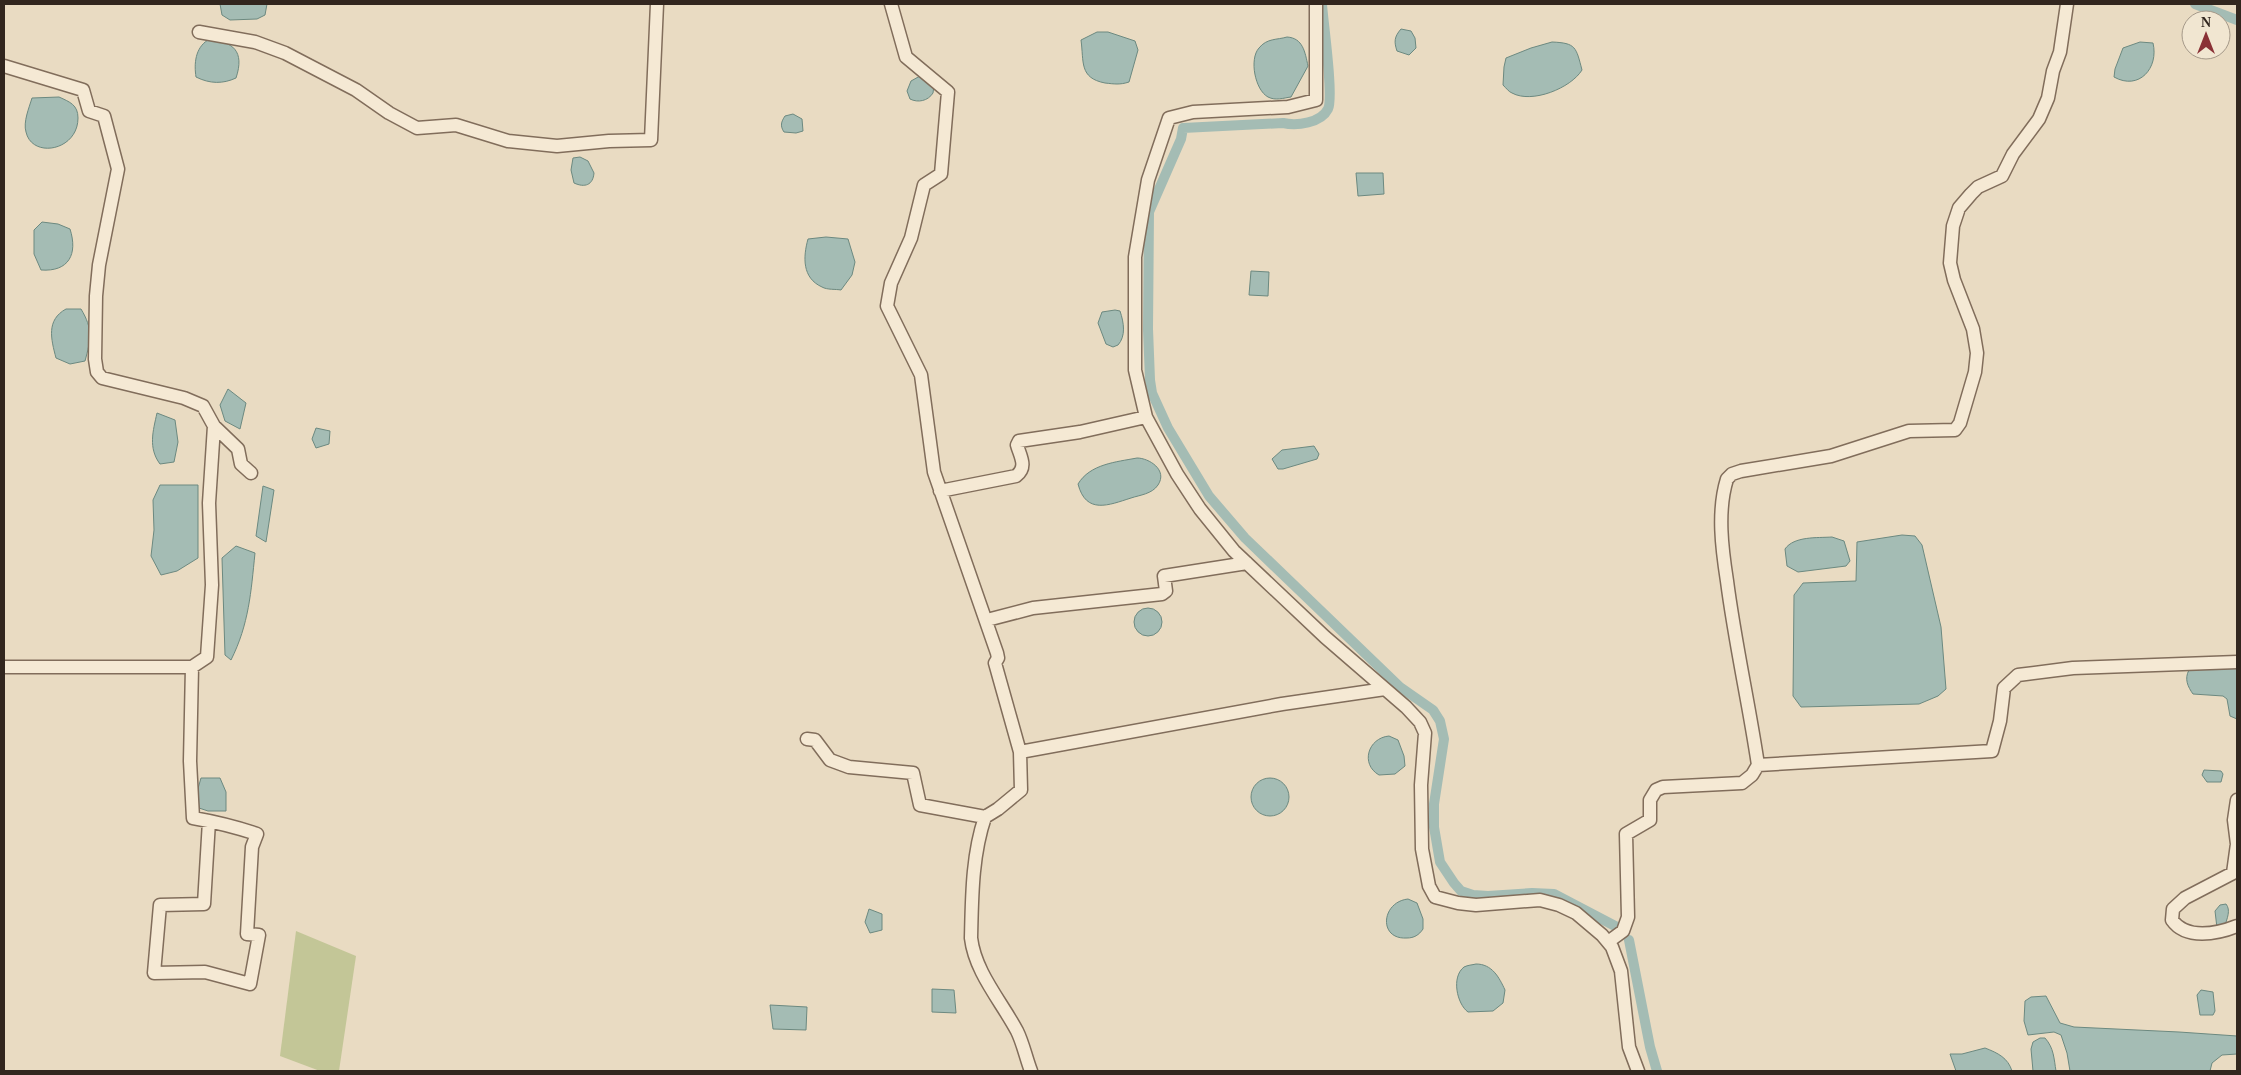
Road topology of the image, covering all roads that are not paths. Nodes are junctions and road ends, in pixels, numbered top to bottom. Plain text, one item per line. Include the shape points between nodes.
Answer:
1 (657, 4) edge
2 (891, 4) edge
3 (1316, 4) edge
4 (2067, 4) edge
5 (199, 32) dead end
6 (4, 66) edge
7 (1146, 417) junction
8 (214, 426) junction
9 (251, 473) dead end
10 (940, 491) junction
11 (1248, 563) junction
12 (987, 620) junction
13 (2237, 662) edge
14 (4, 667) edge
15 (192, 667) junction
16 (1385, 689) junction
17 (807, 739) dead end
18 (1020, 752) junction
19 (1758, 765) junction
20 (2237, 800) edge
21 (985, 817) junction
22 (209, 821) junction
23 (2237, 926) edge
24 (1608, 942) junction
25 (1031, 1071) edge
26 (1638, 1071) edge

1 - 5 street via 651,140 556,146 508,141 456,125 417,128 356,90 285,53 255,42
2 - 10 street via 906,58 948,92 941,174 924,185 912,238 891,283 887,306 921,375 934,472
3 - 7 street via 1316,100 1288,107 1193,112 1169,118 1148,180 1135,257 1135,370
4 - 19 street via 2060,52 2039,120 2013,154 2002,176 1978,187 1959,208 1953,226 1950,264 1973,329 1977,353 1975,372 1955,430 1908,431 1831,456 1741,471 1727,479 1721,528 1723,556
6 - 8 street via 83,90 89,111 104,116 118,169 99,266 95,340 97,372 102,378 184,398 203,406
7 - 10 street via 1080,432 1018,441 1023,469 1016,476
7 - 11 street via 1176,474 1200,509
8 - 9 street via 238,449 241,464
8 - 15 street via 209,504 212,585 207,657
10 - 12 street
11 - 12 street via 1164,576 1166,591 1162,594 1033,608
11 - 16 street
12 - 18 street via 998,658 995,664
13 - 19 street via 2074,668 2018,675 2004,688 1992,751
14 - 15 street
15 - 22 street via 190,761 194,818
16 - 18 street via 1282,704
16 - 24 street via 1420,722 1425,733 1421,785 1422,849 1435,896 1476,905 1531,900 1559,905 1588,922
17 - 21 street via 815,740 830,760 849,766 913,773 920,805
18 - 21 street via 1021,790
19 - 24 street via 1742,783 1656,790 1650,800 1650,820 1626,834 1628,917 1622,931
20 - 23 street via 2234,873 2185,898 2174,909 2172,920 2186,932 2225,931
21 - 25 street via 975,859 972,950 1018,1033
22 - 22 street via 257,834 252,847 247,934 259,935 250,984 205,972 154,972 160,905 204,904
24 - 26 street via 1621,971 1629,1047

